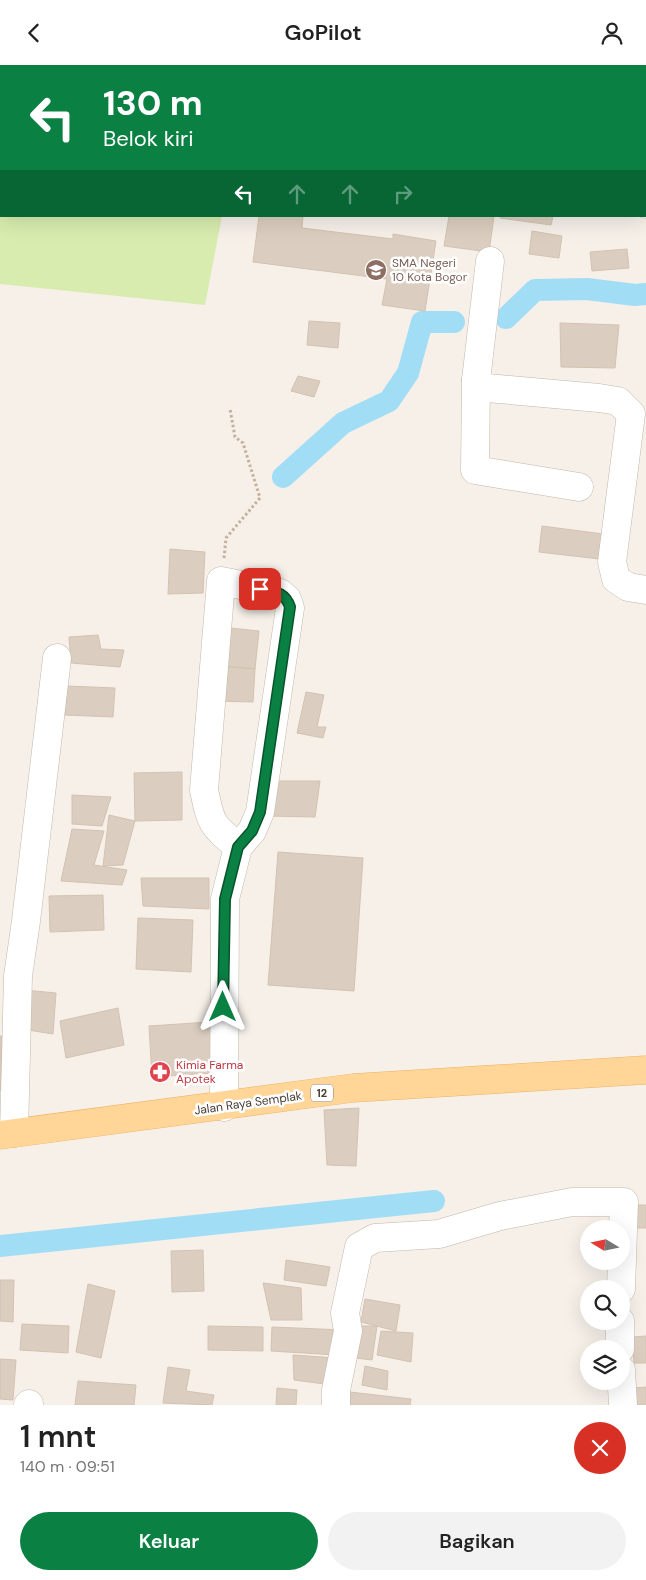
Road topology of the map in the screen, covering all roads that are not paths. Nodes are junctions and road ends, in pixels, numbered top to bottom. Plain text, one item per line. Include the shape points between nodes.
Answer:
1 (490, 261) dead end
2 (476, 380) junction
3 (579, 487) dead end
4 (646, 591) edge
5 (57, 658) dead end
6 (238, 847) junction
7 (646, 1070) edge
8 (224, 1107) junction
9 (7, 1134) edge
10 (621, 1280) edge
11 (622, 1390) edge
12 (336, 1405) edge
13 (623, 1405) edge

1 - 2 street
2 - 3 street via 475,470
2 - 4 street via 487,388 618,401 632,413 612,561 616,579 628,587
5 - 9 street via 18,976
6 - 6 street via 216,828 209,817 204,790 221,581 280,593 290,607 260,812 252,831
6 - 8 street via 225,899
7 - 8 main road, Jalan Raya Semplak / 12 via 352,1088
8 - 9 main road, Jalan Raya Semplak / 12
10 - 12 street via 624,1202 572,1202 439,1234 375,1238 359,1247 345,1313 348,1331
11 - 13 street

